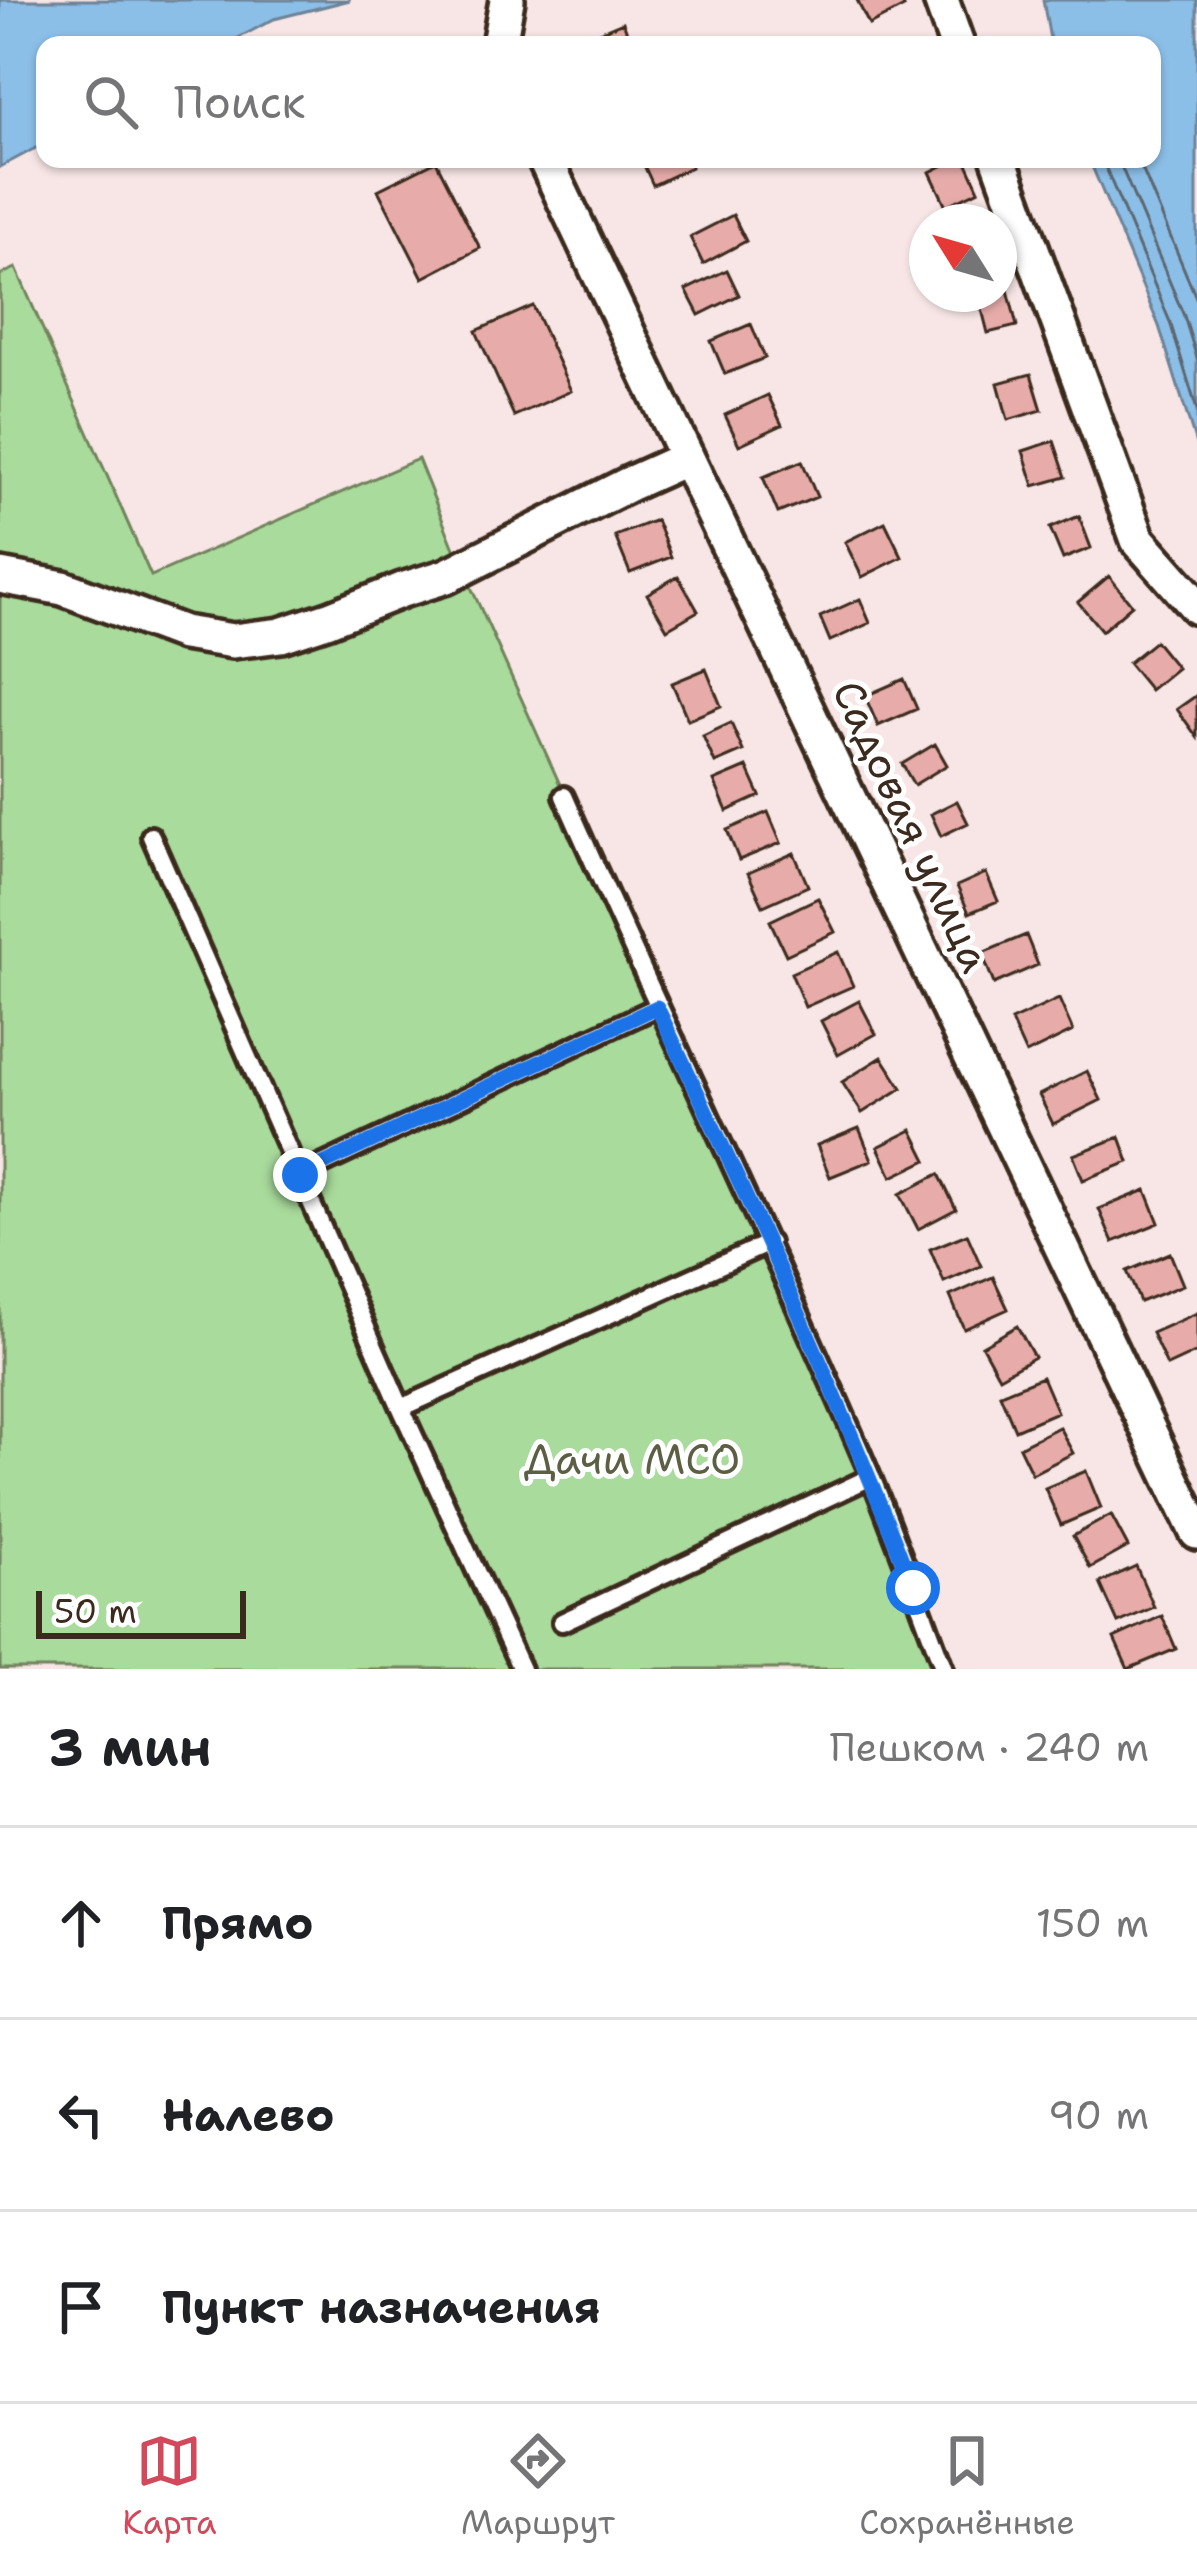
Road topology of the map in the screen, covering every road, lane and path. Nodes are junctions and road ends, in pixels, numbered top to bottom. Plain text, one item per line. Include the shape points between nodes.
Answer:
1 (507, 0) edge
2 (941, 0) edge
3 (501, 36) edge
4 (954, 36) edge
5 (549, 168) edge
6 (1002, 168) edge
7 (687, 458) junction
8 (0, 576) edge
9 (1197, 607) edge
10 (564, 796) dead end
11 (151, 836) dead end
12 (657, 1007) junction
13 (300, 1175) junction
14 (769, 1243) junction
15 (400, 1408) junction
16 (871, 1477) junction
17 (1197, 1532) edge
18 (562, 1622) dead end
19 (520, 1669) edge
20 (944, 1669) edge

1 - 3 street
2 - 4 street
5 - 7 street, Садовая улица
6 - 9 street via 1138,540
7 - 8 street via 447,576 281,635 232,641 183,633 63,589
7 - 17 street, Садовая улица
10 - 12 lane
11 - 13 lane
12 - 13 lane
12 - 14 lane
13 - 15 lane
14 - 15 lane
14 - 16 lane
15 - 19 lane
16 - 18 lane
16 - 20 lane

